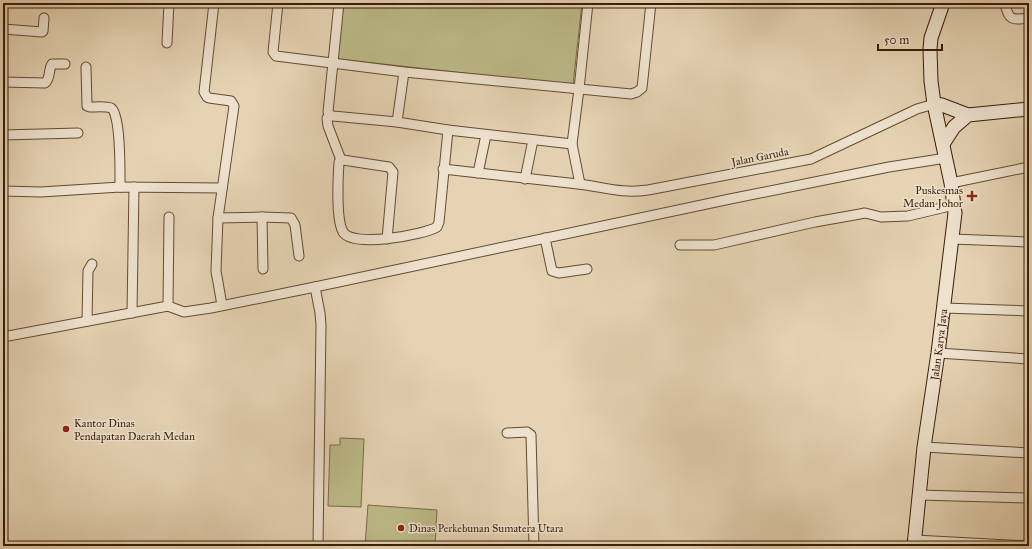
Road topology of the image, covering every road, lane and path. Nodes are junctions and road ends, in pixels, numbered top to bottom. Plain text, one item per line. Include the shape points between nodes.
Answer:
1 (169, 3) edge
2 (214, 3) edge
3 (278, 3) edge
4 (339, 3) edge
5 (588, 3) edge
6 (651, 3) edge
7 (942, 3) edge
8 (1005, 3) edge
9 (44, 18) dead end
10 (1029, 18) edge
11 (3, 29) edge
12 (167, 43) dead end
13 (333, 63) junction
14 (65, 64) dead end
15 (86, 67) dead end
16 (404, 72) junction
17 (3, 82) edge
18 (579, 89) junction
19 (934, 104) junction
20 (1029, 109) edge
21 (330, 115) junction
22 (968, 115) junction
23 (397, 122) junction
24 (448, 130) junction
25 (78, 133) dead end
26 (3, 135) edge
27 (486, 135) junction
28 (533, 140) junction
29 (572, 144) junction
30 (943, 144) junction
31 (946, 158) junction
32 (341, 160) junction
33 (1029, 167) edge
34 (443, 169) junction
35 (478, 173) junction
36 (525, 179) junction
37 (951, 183) junction
38 (580, 184) junction
39 (120, 187) junction
40 (134, 187) junction
41 (222, 188) junction
42 (3, 191) edge
43 (954, 205) junction
44 (168, 217) dead end
45 (262, 217) junction
46 (218, 218) junction
47 (545, 238) junction
48 (387, 239) junction
49 (952, 239) junction
50 (1029, 242) edge
51 (680, 245) dead end
52 (299, 256) dead end
53 (92, 264) dead end
54 (263, 269) dead end
55 (587, 269) dead end
56 (314, 287) junction
57 (222, 305) junction
58 (168, 306) junction
59 (944, 308) junction
60 (1029, 311) edge
61 (132, 313) junction
62 (87, 321) junction
63 (3, 337) edge
64 (938, 353) junction
65 (1029, 359) edge
66 (507, 433) dead end
67 (924, 447) junction
68 (1029, 453) edge
69 (919, 495) junction
70 (1029, 498) edge
71 (915, 543) edge
72 (318, 546) edge
73 (534, 546) edge
74 (1029, 546) edge

1 - 12 street
2 - 41 street via 205,95 213,99 231,101 234,106
3 - 13 street via 274,54
4 - 13 street
5 - 18 street
6 - 18 street via 642,88 631,94
7 - 19 main road, Jalan Karya Jaya via 930,49
8 - 10 street via 1010,17
9 - 11 street via 42,32
13 - 16 street
13 - 21 street via 328,112
14 - 17 street via 52,64 48,81 45,83
15 - 39 street via 88,106 110,108 114,112 119,129
16 - 18 street
16 - 23 street
18 - 29 street
19 - 22 main road
19 - 30 main road, Jalan Karya Jaya
19 - 38 street, Jalan Garuda via 917,108 811,159 637,192
20 - 22 main road
21 - 23 street
21 - 32 street via 327,118 328,126
22 - 30 main road via 954,127
23 - 24 street
24 - 27 street
24 - 34 street
25 - 26 street
27 - 28 street
27 - 35 street
28 - 29 street
28 - 36 street
29 - 38 street
30 - 31 main road, Jalan Karya Jaya
31 - 37 main road, Jalan Karya Jaya
31 - 47 street via 889,167
32 - 48 street via 338,193 344,234 362,240
32 - 48 street via 392,168
33 - 37 street
34 - 35 street, Jalan Garuda
34 - 48 street via 437,227
35 - 36 street, Jalan Garuda
36 - 38 street, Jalan Garuda
37 - 43 main road, Jalan Karya Jaya
39 - 40 street
39 - 42 street via 41,192
40 - 41 street
40 - 61 street
41 - 46 street
43 - 49 main road, Jalan Karya Jaya
43 - 51 street via 908,216 881,217 865,213 714,245
44 - 58 street
45 - 46 street
45 - 52 street via 293,220
45 - 54 street
46 - 57 street via 216,271
47 - 55 street via 552,271 556,273
47 - 56 street
49 - 50 street
49 - 59 main road, Jalan Karya Jaya
53 - 62 street via 88,271
56 - 57 street
56 - 72 street via 321,325
57 - 58 street via 186,312
58 - 61 street
59 - 60 street
59 - 64 main road, Jalan Karya Jaya
61 - 62 street
62 - 63 street
64 - 65 street
64 - 67 main road, Jalan Karya Jaya
66 - 73 street via 527,432 531,435
67 - 68 street
67 - 69 main road, Jalan Karya Jaya
69 - 70 street
69 - 71 main road, Jalan Karya Jaya
71 - 74 street

